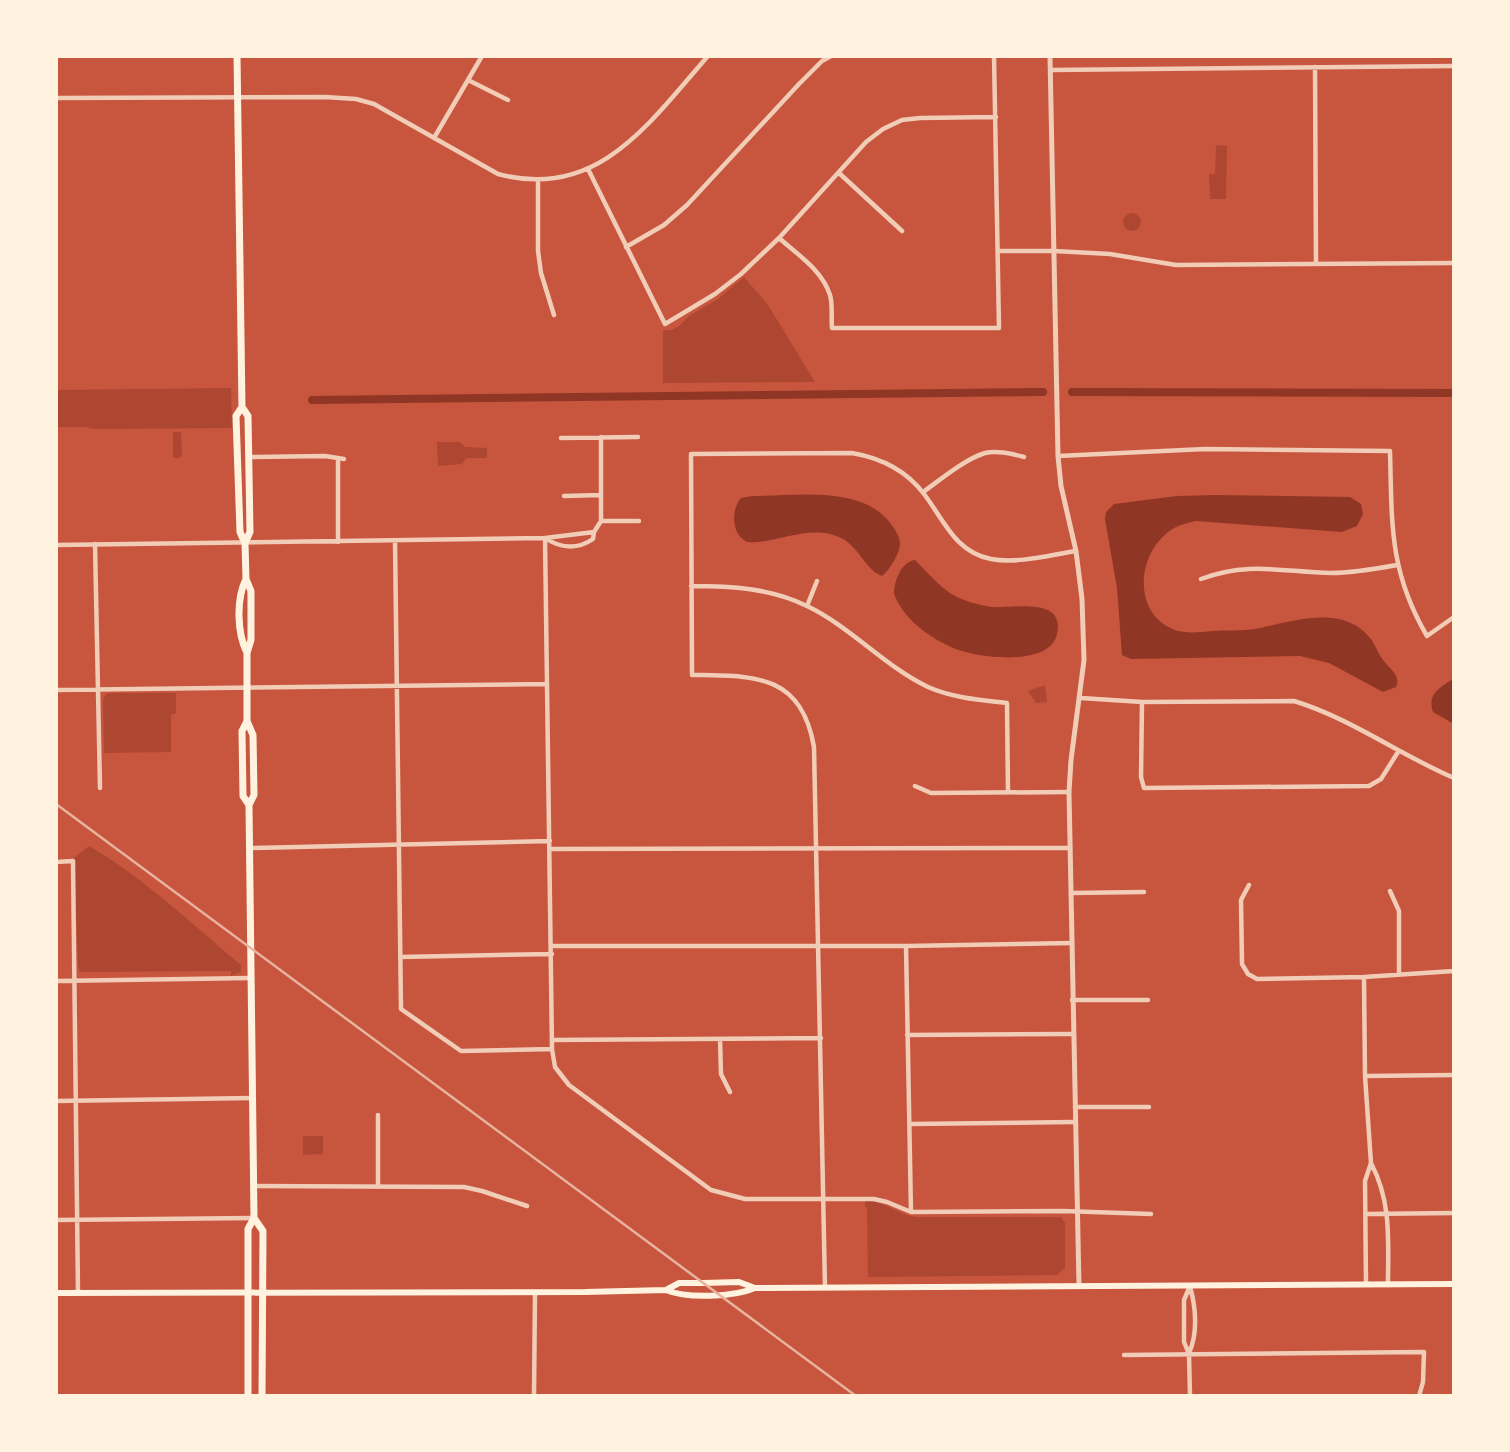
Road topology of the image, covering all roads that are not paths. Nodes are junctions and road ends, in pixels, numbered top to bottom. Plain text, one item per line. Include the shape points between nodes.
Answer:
1 (237, 56) edge
2 (482, 56) edge
3 (708, 56) edge
4 (831, 56) edge
5 (993, 56) edge
6 (1050, 56) edge
7 (1454, 66) edge
8 (1315, 67) junction
9 (1051, 70) junction
10 (468, 80) junction
11 (237, 97) junction
12 (56, 98) edge
13 (508, 100) dead end
14 (996, 117) junction
15 (434, 138) junction
16 (589, 169) junction
17 (839, 173) junction
18 (538, 181) junction
19 (902, 231) dead end
20 (779, 238) junction
21 (626, 247) junction
22 (998, 251) junction
23 (1054, 251) junction
24 (1454, 263) edge
25 (1317, 264) junction
26 (554, 315) dead end
27 (242, 407) junction
28 (601, 437) junction
29 (638, 437) dead end
30 (561, 438) dead end
31 (1058, 456) junction
32 (249, 457) junction
33 (1024, 457) dead end
34 (923, 492) junction
35 (601, 495) junction
36 (564, 496) dead end
37 (601, 521) junction
38 (639, 521) dead end
39 (594, 532) junction
40 (545, 538) junction
41 (396, 541) junction
42 (338, 542) junction
43 (246, 543) junction
44 (95, 544) junction
45 (56, 545) edge
46 (1076, 551) junction
47 (1397, 565) junction
48 (1201, 579) dead end
49 (817, 581) dead end
50 (691, 586) junction
51 (807, 606) junction
52 (1454, 617) edge
53 (547, 684) junction
54 (397, 686) junction
55 (247, 688) junction
56 (56, 690) edge
57 (98, 690) junction
58 (1081, 698) junction
59 (1142, 702) junction
60 (1398, 752) junction
61 (1454, 778) edge
62 (915, 786) dead end
63 (100, 788) dead end
64 (1008, 792) junction
65 (1069, 792) junction
66 (550, 841) junction
67 (398, 845) junction
68 (250, 848) junction
69 (1070, 848) junction
70 (550, 849) junction
71 (817, 849) junction
72 (56, 862) edge
73 (1249, 885) dead end
74 (1390, 891) dead end
75 (1144, 892) dead end
76 (1071, 893) junction
77 (1072, 943) junction
78 (551, 946) junction
79 (818, 946) junction
80 (906, 946) junction
81 (552, 954) junction
82 (400, 957) junction
83 (1454, 971) edge
84 (1399, 973) junction
85 (1364, 977) junction
86 (251, 978) junction
87 (56, 981) edge
88 (75, 981) junction
89 (1072, 1000) junction
90 (1148, 1000) dead end
91 (1073, 1034) junction
92 (907, 1035) junction
93 (821, 1038) junction
94 (720, 1039) junction
95 (552, 1040) junction
96 (552, 1049) junction
97 (1454, 1074) edge
98 (1366, 1076) junction
99 (730, 1092) dead end
100 (253, 1098) junction
101 (56, 1101) edge
102 (76, 1101) junction
103 (1074, 1107) junction
104 (1149, 1107) dead end
105 (378, 1115) dead end
106 (1074, 1122) junction
107 (910, 1124) junction
108 (1371, 1163) junction
109 (254, 1186) junction
110 (378, 1187) junction
111 (824, 1199) junction
112 (527, 1206) dead end
113 (911, 1212) junction
114 (1077, 1213) junction
115 (1387, 1213) junction
116 (1454, 1213) edge
117 (1151, 1214) dead end
118 (1366, 1214) junction
119 (254, 1218) junction
120 (56, 1220) edge
121 (77, 1220) junction
122 (1366, 1284) junction
123 (1388, 1284) junction
124 (1454, 1284) edge
125 (1079, 1286) junction
126 (1190, 1286) junction
127 (755, 1288) junction
128 (825, 1288) junction
129 (666, 1290) junction
130 (256, 1292) junction
131 (56, 1293) edge
132 (78, 1293) junction
133 (535, 1293) junction
134 (1124, 1354) dead end
135 (1189, 1354) junction
136 (248, 1396) edge
137 (262, 1396) edge
138 (534, 1396) edge
139 (1190, 1396) edge
140 (1419, 1396) edge

1 - 11 main road
2 - 10 street
3 - 16 street via 634,137
4 - 21 street via 799,84 687,205
5 - 14 street
6 - 9 street
7 - 8 street
8 - 9 street
8 - 25 street
9 - 23 street
10 - 13 street
10 - 15 street
11 - 12 street
11 - 15 street via 356,99 374,104
11 - 27 main road
14 - 17 street via 902,121 866,142
14 - 22 street
15 - 18 street via 498,174
16 - 18 street
16 - 21 street
17 - 19 street
17 - 20 street
18 - 26 street via 538,251
20 - 21 street via 730,284 666,324
20 - 22 street via 824,282 831,297 832,328 999,328
22 - 23 street
23 - 25 street via 1176,265
23 - 31 street
24 - 25 street
27 - 32 main road via 248,416
27 - 43 main road via 236,416 240,532
28 - 29 street
28 - 30 street
28 - 35 street
31 - 46 street
31 - 47 street via 1181,449 1390,451
32 - 42 street via 341,459
32 - 43 main road via 250,532
33 - 34 street via 985,453
34 - 46 street via 957,542 991,559
34 - 50 street via 885,461 852,453 691,454
35 - 36 street
35 - 37 street
37 - 38 street
37 - 39 street
39 - 40 street
39 - 40 street via 587,544 573,547 558,547
40 - 41 street
40 - 53 street
41 - 42 street
41 - 54 street
42 - 43 street
43 - 44 street
43 - 55 main road via 246,579 240,590
44 - 45 street
44 - 57 street
46 - 58 street via 1082,599
47 - 48 street via 1332,573 1258,567
47 - 52 street via 1427,636
49 - 51 street
50 - 51 street via 749,589
50 - 71 street via 692,676 767,680 797,704 809,722
51 - 64 street via 930,688 1007,703
53 - 54 street
53 - 66 street
54 - 55 street
54 - 67 street
55 - 57 street
55 - 68 main road via 243,796 249,805
56 - 57 street
57 - 63 street
58 - 59 street
58 - 65 street
59 - 60 street via 1294,701 1315,707
59 - 60 street via 1144,788 1369,786 1381,779
60 - 61 street
62 - 64 street via 931,793
64 - 65 street
65 - 69 street
66 - 67 street
66 - 70 street
67 - 68 street
67 - 82 street
68 - 86 main road
69 - 71 street
69 - 76 street
70 - 71 street
70 - 78 street
71 - 79 street
72 - 88 street via 73,862
73 - 85 street via 1241,900 1242,964 1248,974 1256,979
74 - 84 street via 1399,911
75 - 76 street
76 - 77 street
77 - 80 street
77 - 89 street
78 - 79 street
78 - 81 street
79 - 80 street
79 - 93 street
80 - 92 street
81 - 82 street
81 - 95 street
82 - 96 street via 401,1009 461,1051
83 - 84 street
84 - 85 street
85 - 98 street
86 - 88 street
86 - 100 main road
87 - 88 street
88 - 102 street
89 - 90 street
89 - 91 street
91 - 92 street
91 - 103 street
92 - 107 street
93 - 94 street
93 - 111 street
94 - 95 street
94 - 99 street via 721,1074
95 - 96 street
96 - 111 street via 555,1067 569,1084 711,1190 745,1199
97 - 98 street
98 - 108 street
100 - 102 street
100 - 109 main road
101 - 102 street
102 - 121 street
103 - 104 street
103 - 106 street
105 - 110 street
106 - 107 street
106 - 114 street
107 - 113 street
108 - 115 street
108 - 118 street via 1365,1181
109 - 110 street
109 - 119 main road
110 - 112 street via 474,1188
111 - 113 street via 874,1199
111 - 128 street
113 - 114 street
114 - 117 street
114 - 125 street
115 - 116 street
115 - 118 street
115 - 123 street
118 - 122 street
119 - 121 street
119 - 130 main road via 248,1229
119 - 130 main road via 263,1231
120 - 121 street
121 - 132 street
122 - 123 main road
122 - 126 main road
123 - 124 main road
125 - 126 main road
125 - 128 main road
126 - 135 street via 1194,1342
126 - 135 street via 1184,1300 1184,1342
127 - 128 main road
127 - 129 main road via 741,1294 678,1295
127 - 129 main road via 739,1282 679,1283
129 - 133 main road
130 - 132 main road
130 - 133 main road
130 - 136 main road
130 - 137 main road
131 - 132 main road
133 - 138 street
134 - 135 street
135 - 139 street
135 - 140 street via 1424,1352

